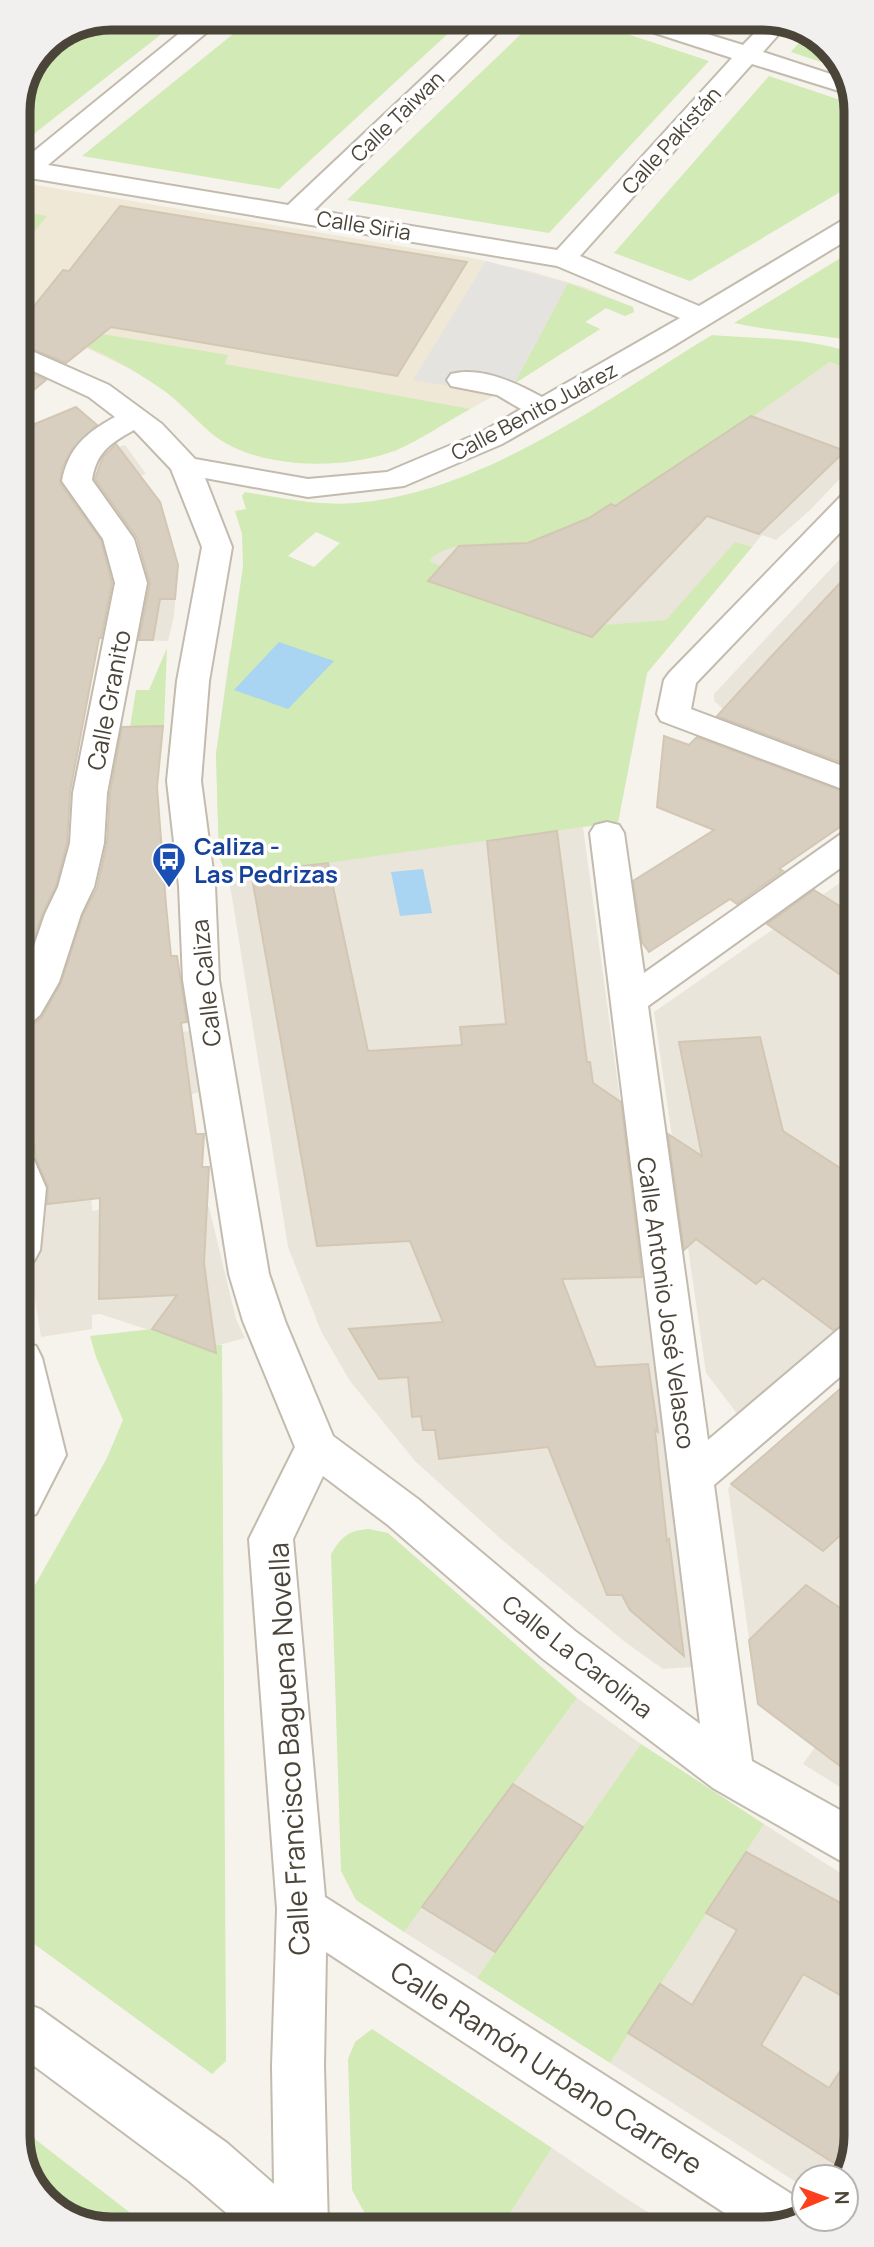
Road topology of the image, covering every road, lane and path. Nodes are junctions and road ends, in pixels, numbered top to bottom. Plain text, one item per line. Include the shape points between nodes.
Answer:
1 (197, 30) edge
2 (487, 30) edge
3 (670, 30) edge
4 (770, 30) edge
5 (748, 55) junction
6 (840, 84) edge
7 (30, 162) edge
8 (30, 169) edge
9 (294, 214) junction
10 (844, 231) edge
11 (563, 259) junction
12 (701, 317) junction
13 (30, 359) edge
14 (461, 380) dead end
15 (542, 409) junction
16 (135, 418) junction
17 (185, 466) junction
18 (844, 510) edge
19 (844, 779) edge
20 (607, 833) dead end
21 (844, 848) edge
22 (30, 1001) edge
23 (628, 1002) junction
24 (844, 1349) edge
25 (30, 1397) edge
26 (316, 1447) junction
27 (691, 1479) junction
28 (30, 1484) edge
29 (730, 1773) junction
30 (844, 1837) edge
31 (302, 1909) junction
32 (30, 2032) edge
33 (777, 2216) edge
34 (271, 2217) edge
35 (301, 2217) edge

1 - 7 street
2 - 9 street, Calle Taiwan
3 - 5 street
4 - 5 street, Calle Pakistán
5 - 6 street
5 - 11 street, Calle Pakistán
8 - 9 street, Calle Siria
9 - 11 street, Calle Siria
10 - 12 street, Calle Benito Juárez
11 - 12 street, Calle Siria
12 - 15 street, Calle Benito Juárez
13 - 16 street, Calle Caliza via 99,391
14 - 15 street via 505,388
15 - 17 street, Calle Benito Juárez via 492,438 393,480 308,488
16 - 17 street, Calle Caliza via 152,429
16 - 22 street, Calle Granito via 104,434 78,463 77,481 120,538 131,583 90,793 87,843 41,982
17 - 26 street, Calle Caliza via 217,547 193,681 184,781 197,886 201,980 249,1274
18 - 19 street via 680,680 673,714
20 - 23 street, Calle Antonio José Velasco
21 - 23 street
23 - 27 street, Calle Antonio José Velasco
24 - 27 street
25 - 28 street via 45,1455
26 - 29 street, Calle La Carolina via 403,1512 559,1645
26 - 31 street, Calle Francisco Baguena Novella via 271,1539
27 - 29 street, Calle Antonio José Velasco
29 - 30 street, Calle La Carolina
31 - 33 street, Calle Ramón Urbano Carrere
31 - 35 street, Calle Francisco Baguena Novella
32 - 34 street via 208,2162

